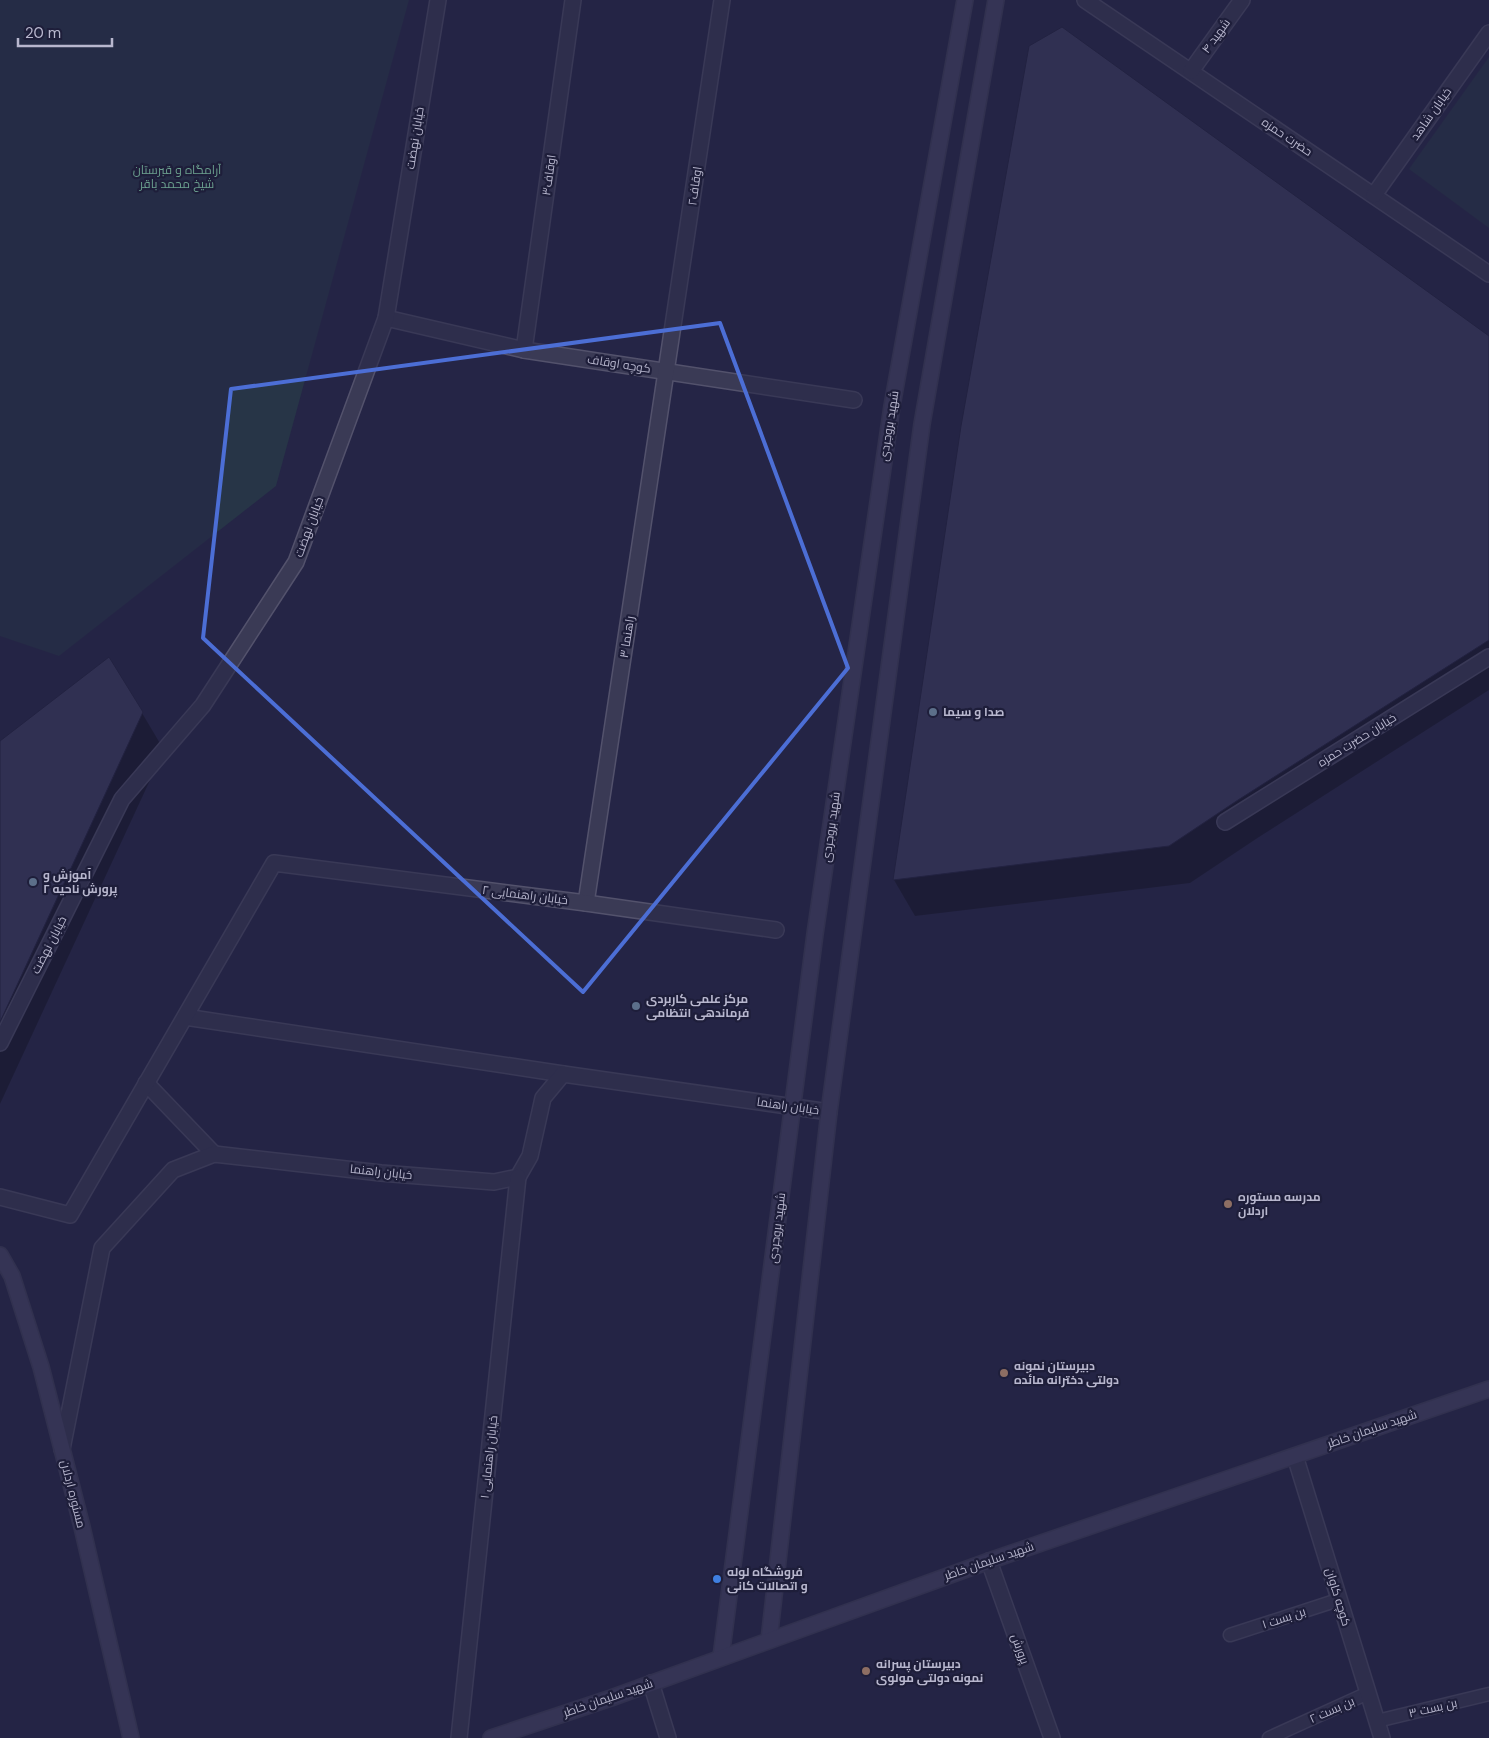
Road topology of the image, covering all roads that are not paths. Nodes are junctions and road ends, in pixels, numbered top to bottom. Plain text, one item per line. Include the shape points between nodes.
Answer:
1 (438, 0) edge
2 (573, 0) edge
3 (722, 0) edge
4 (965, 0) edge
5 (996, 0) edge
6 (1086, 0) edge
7 (1242, 0) edge
8 (1489, 33) edge
9 (1191, 71) junction
10 (1374, 195) junction
11 (1489, 274) edge
12 (386, 318) junction
13 (524, 350) junction
14 (667, 371) junction
15 (854, 400) dead end
16 (1489, 657) edge
17 (1225, 822) dead end
18 (586, 903) junction
19 (776, 930) dead end
20 (185, 1017) junction
21 (0, 1043) edge
22 (563, 1074) junction
23 (146, 1083) junction
24 (793, 1107) junction
25 (829, 1112) junction
26 (214, 1154) junction
27 (518, 1177) junction
28 (0, 1197) edge
29 (0, 1255) edge
30 (1489, 1390) edge
31 (62, 1449) junction
32 (1295, 1456) junction
33 (989, 1561) junction
34 (1338, 1600) junction
35 (1230, 1636) dead end
36 (769, 1640) junction
37 (721, 1657) junction
38 (651, 1683) junction
39 (1368, 1694) junction
40 (1489, 1694) edge
41 (1377, 1721) junction
42 (131, 1738) edge
43 (459, 1738) edge
44 (491, 1738) edge
45 (668, 1738) edge
46 (1052, 1738) edge
47 (1269, 1738) edge
48 (1382, 1738) edge

1 - 12 street, خیابان نهضت
2 - 13 street, اوقاف۳
3 - 14 street, اوقاف۲
4 - 24 street, شهید بروجردی via 892,406
5 - 25 street via 922,424
6 - 9 street, حضرت حمزه
7 - 9 street, شهید ۴
8 - 10 street, خیابان شاهد
9 - 10 street, حضرت حمزه
10 - 11 street, حضرت حمزه
12 - 13 street, کوچه اوقاف
12 - 21 street, خیابان نهضت via 296,562 203,705 122,799
13 - 14 street, کوچه اوقاف
14 - 15 street, کوچه اوقاف
14 - 18 street, راهنما ۳
16 - 17 street, خیابان حضرت حمزه
18 - 19 street, خیابان راهنمایی ۲
18 - 20 street, خیابان راهنمایی ۲ via 274,863
20 - 22 street, خیابان راهنما
20 - 23 street
22 - 24 street, خیابان راهنما
22 - 27 street via 543,1098 530,1156
23 - 26 street
23 - 28 street via 70,1215
24 - 25 street, خیابان راهنما
24 - 37 street, شهید بروجردی
25 - 36 street
26 - 27 street, خیابان راهنما via 494,1182
26 - 31 street, خیابان راهنما via 173,1170 102,1248
27 - 43 street, خیابان راهنمایی ۱
29 - 31 street, مستوره اردلان via 12,1276
30 - 32 street, شهید سلیمان خاطر
31 - 42 street, مستوره اردلان
32 - 33 street, شهید سلیمان خاطر
32 - 34 street, کوچه کاوان
33 - 36 street, شهید سلیمان خاطر
33 - 46 street, پرورش
34 - 35 lane, بن بست ۱
34 - 39 street, کوچه کاوان
36 - 37 street, شهید سلیمان خاطر
37 - 38 street, شهید سلیمان خاطر
38 - 44 street, شهید سلیمان خاطر
38 - 45 street
39 - 41 street, کوچه کاوان
39 - 47 lane, بن بست ۲
40 - 41 lane, بن بست ۳
41 - 48 street, کوچه کاوان

